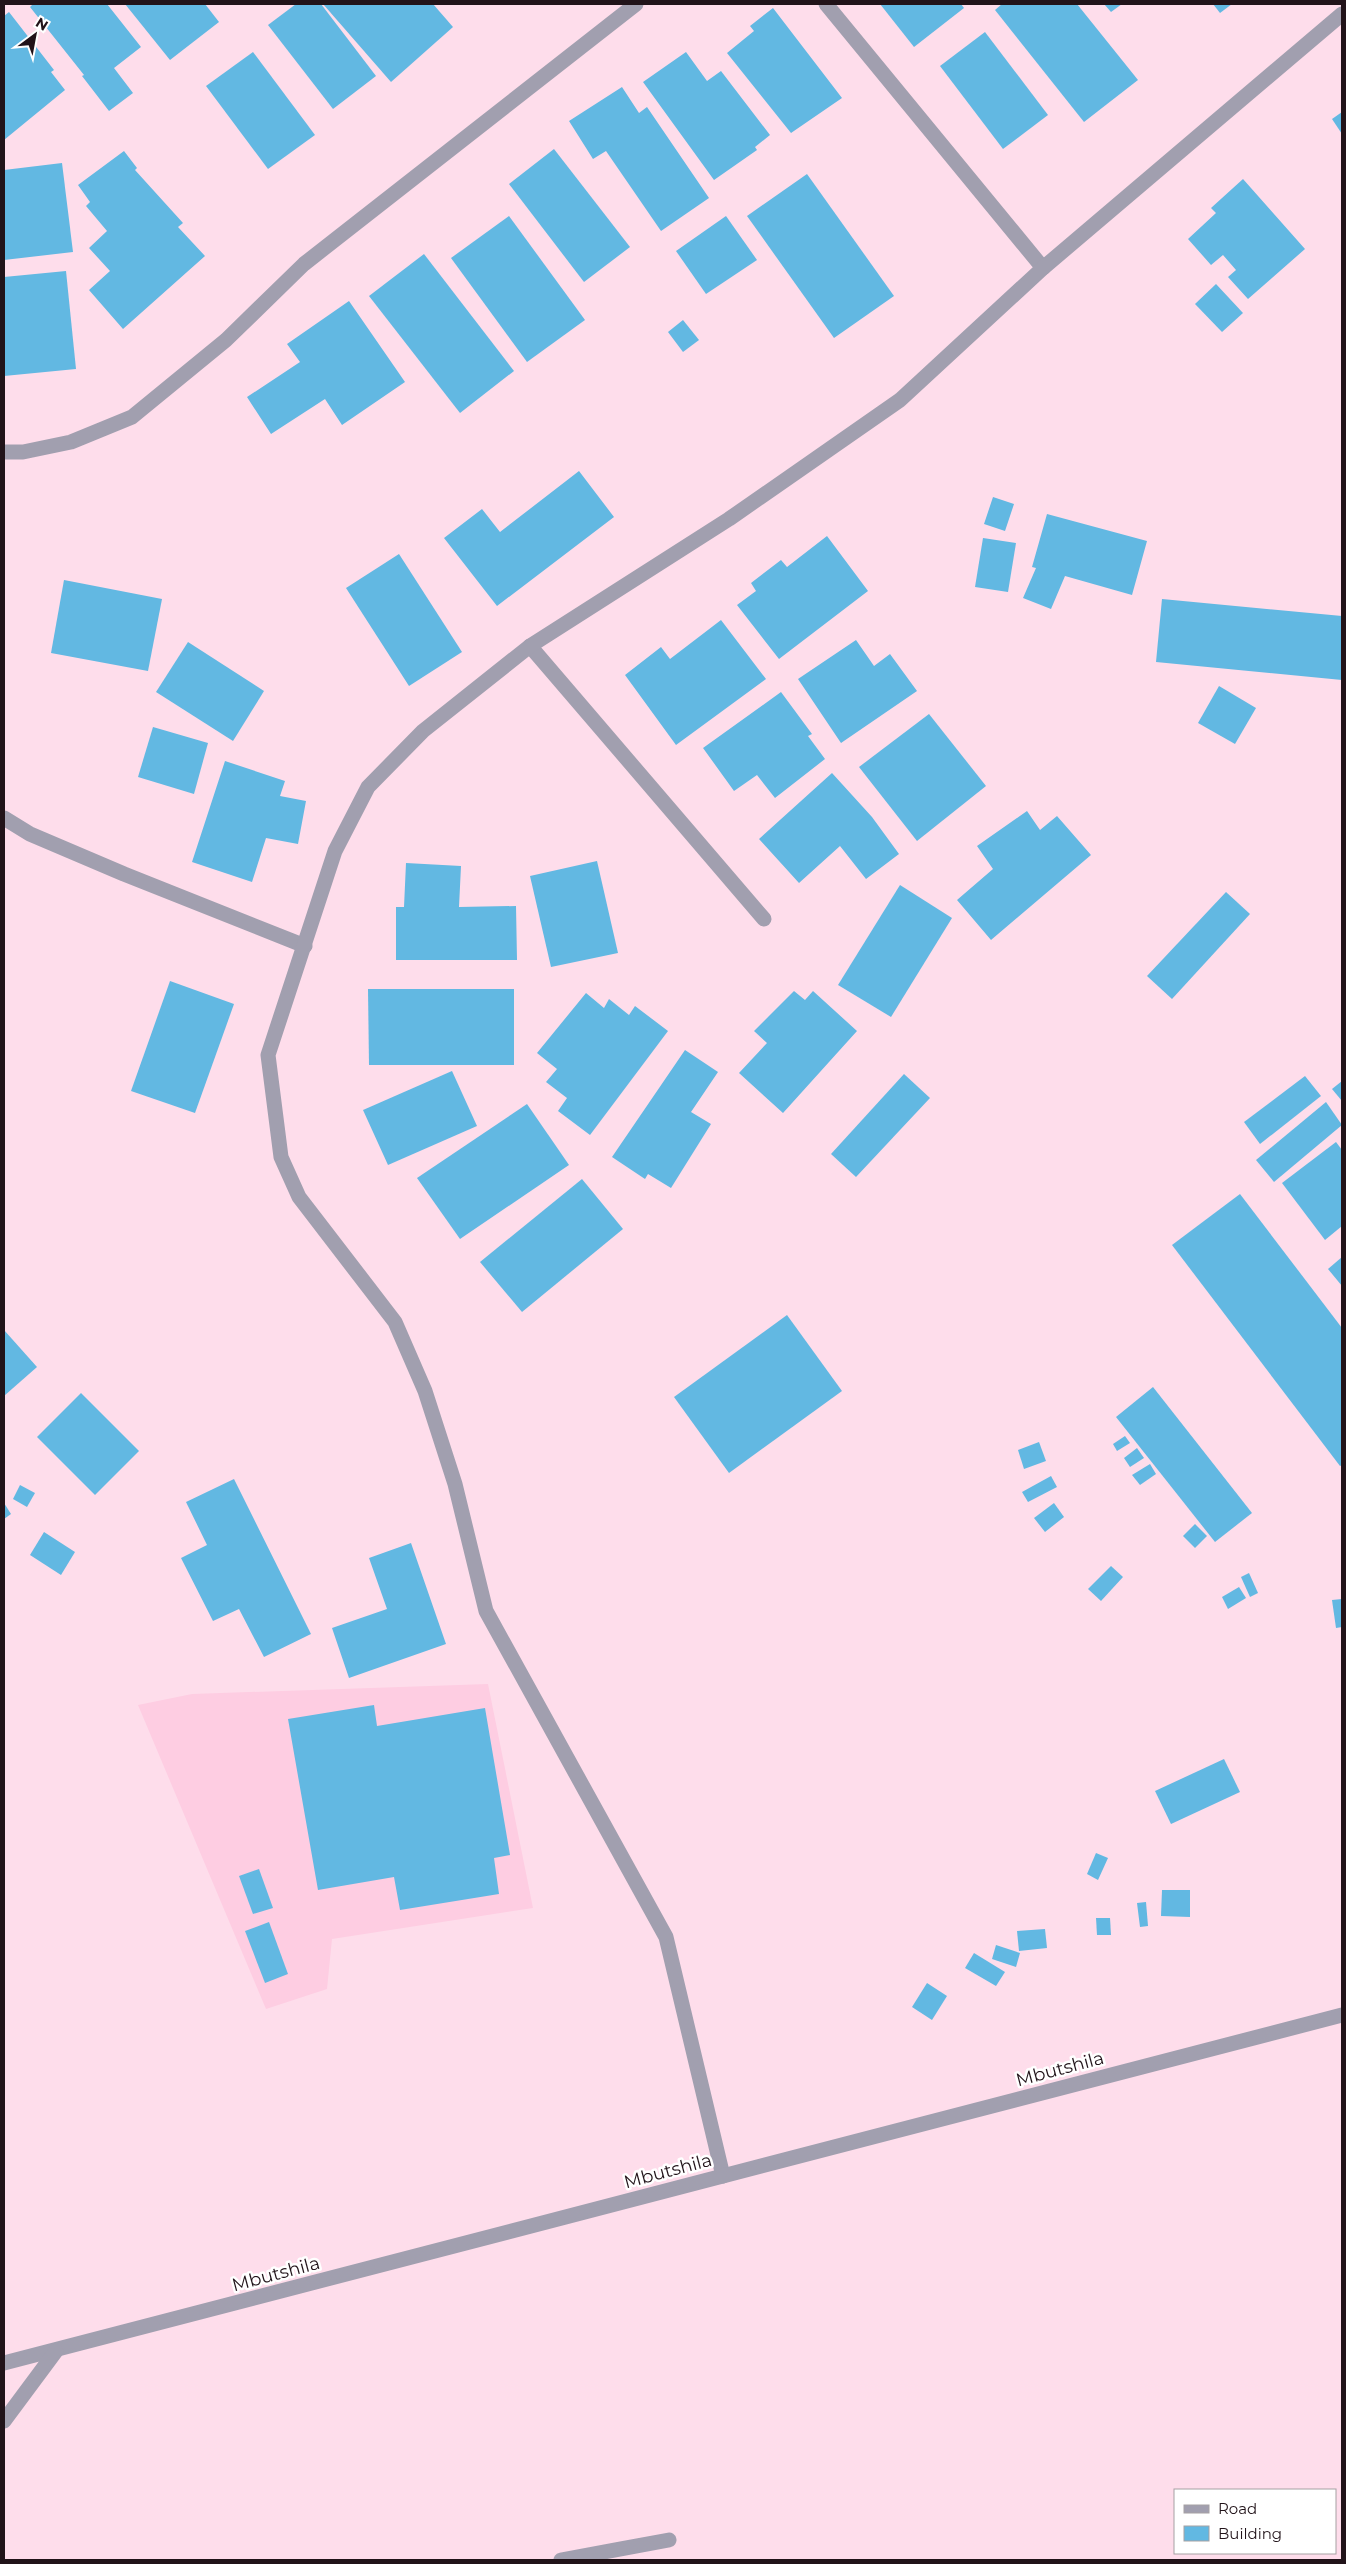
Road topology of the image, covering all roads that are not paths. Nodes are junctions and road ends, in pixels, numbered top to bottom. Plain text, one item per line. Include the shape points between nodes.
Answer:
1 (636, 4) edge
2 (826, 4) edge
3 (1342, 14) edge
4 (1043, 268) junction
5 (4, 452) edge
6 (530, 646) junction
7 (4, 818) edge
8 (764, 920) dead end
9 (305, 946) junction
10 (1342, 2015) edge
11 (724, 2176) junction
12 (56, 2351) junction
13 (4, 2363) edge
14 (4, 2421) edge
15 (670, 2540) dead end
16 (561, 2560) edge

1 - 5 street via 304,264 226,340 132,417 71,442 23,452
2 - 4 street
3 - 4 street
4 - 6 street via 900,400 729,519
6 - 8 street
6 - 9 street via 423,731 368,787 336,851
7 - 9 street via 30,834 124,874
9 - 11 street via 268,1055 280,1158 299,1197 394,1322 425,1391 452,1475 486,1611 666,1937
10 - 11 street, Mbutshila
11 - 12 street, Mbutshila
12 - 13 street, Mbutshila
12 - 14 street
15 - 16 street

